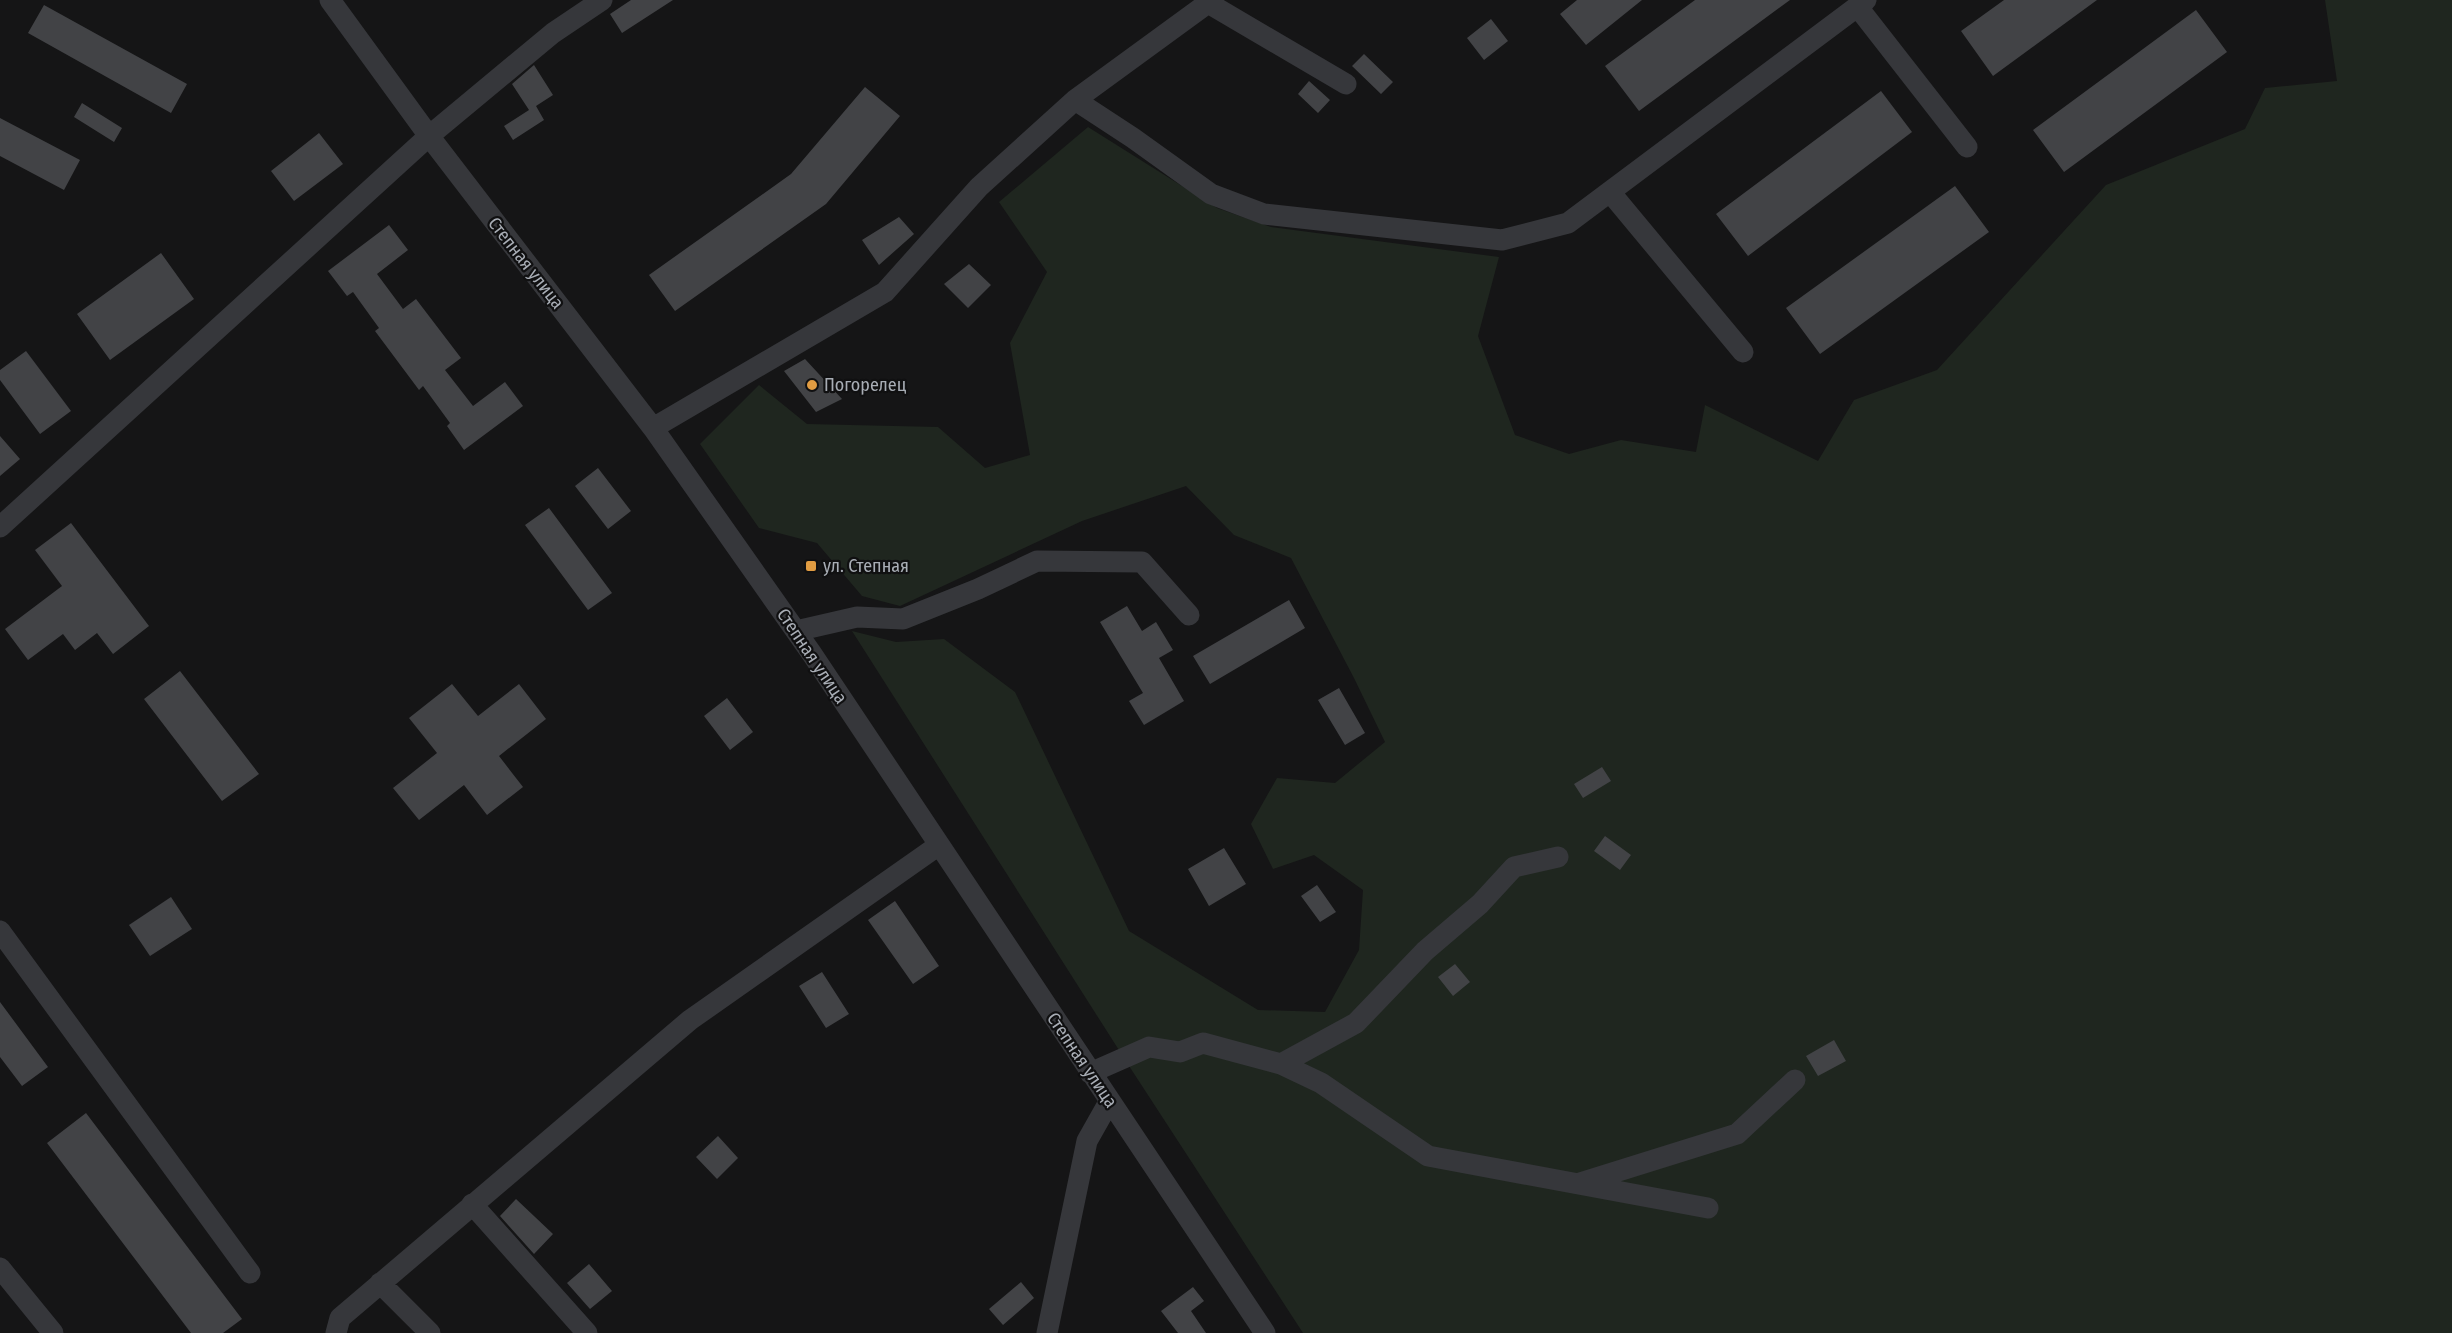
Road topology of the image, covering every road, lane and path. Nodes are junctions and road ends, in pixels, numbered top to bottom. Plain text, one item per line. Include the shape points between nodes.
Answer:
1 (330, 0) edge
2 (602, 0) edge
3 (1210, 1) edge
4 (1861, 3) edge
5 (1346, 84) dead end
6 (1075, 100) junction
7 (429, 136) junction
8 (1967, 147) dead end
9 (1610, 192) junction
10 (1743, 352) dead end
11 (653, 428) junction
12 (0, 527) edge
13 (1189, 615) dead end
14 (796, 631) junction
15 (939, 845) junction
16 (1558, 857) dead end
17 (0, 931) edge
18 (1281, 1064) junction
19 (1090, 1073) junction
20 (1795, 1080) dead end
21 (1109, 1102) junction
22 (1576, 1184) junction
23 (472, 1204) junction
24 (1708, 1208) dead end
25 (0, 1268) edge
26 (250, 1273) dead end
27 (380, 1283) junction
28 (53, 1333) edge
29 (336, 1333) edge
30 (429, 1333) edge
31 (587, 1333) edge
32 (1047, 1333) edge
33 (1265, 1333) edge

1 - 7 street, Степная улица
2 - 7 street via 553,33
3 - 5 street
3 - 6 street
4 - 8 street
4 - 9 street
6 - 9 street via 1211,194 1264,214 1502,240 1568,224
6 - 11 street via 979,187 885,292
7 - 11 street, Степная улица
7 - 12 street
9 - 10 street
11 - 14 street, Степная улица
13 - 14 street via 1142,562 1037,561 903,619 857,617
14 - 15 street, Степная улица
15 - 19 street, Степная улица
15 - 23 street via 690,1020
16 - 18 street via 1514,867 1356,1023
17 - 26 street
18 - 19 street via 1203,1043 1180,1052 1149,1047
18 - 22 street via 1322,1083 1428,1156
19 - 21 street, Степная улица
20 - 22 street via 1737,1134
21 - 32 street via 1087,1141
21 - 33 street, Степная улица
22 - 24 street
23 - 27 street
23 - 31 street
25 - 28 street
27 - 29 street via 340,1318
27 - 30 street

